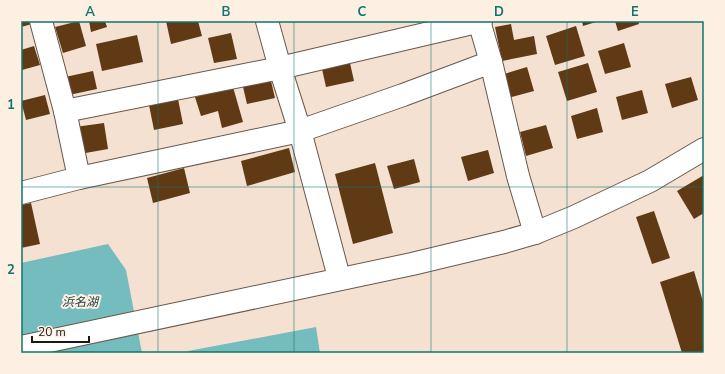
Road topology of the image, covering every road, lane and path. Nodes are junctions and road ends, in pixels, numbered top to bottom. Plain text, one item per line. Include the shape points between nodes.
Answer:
1 (42, 21) edge
2 (267, 21) edge
3 (480, 21) edge
4 (491, 62) junction
5 (280, 68) junction
6 (65, 112) junction
7 (300, 131) junction
8 (704, 149) edge
9 (79, 178) junction
10 (21, 193) edge
11 (535, 232) junction
12 (339, 279) junction
13 (21, 347) edge

1 - 6 street
2 - 5 street
3 - 4 street
3 - 5 street
4 - 7 street
4 - 11 street via 518,176
5 - 6 street
5 - 7 street
6 - 9 street
7 - 9 street
7 - 12 street
8 - 11 street via 650,181 574,218
9 - 10 street
11 - 12 street via 504,242
12 - 13 street

